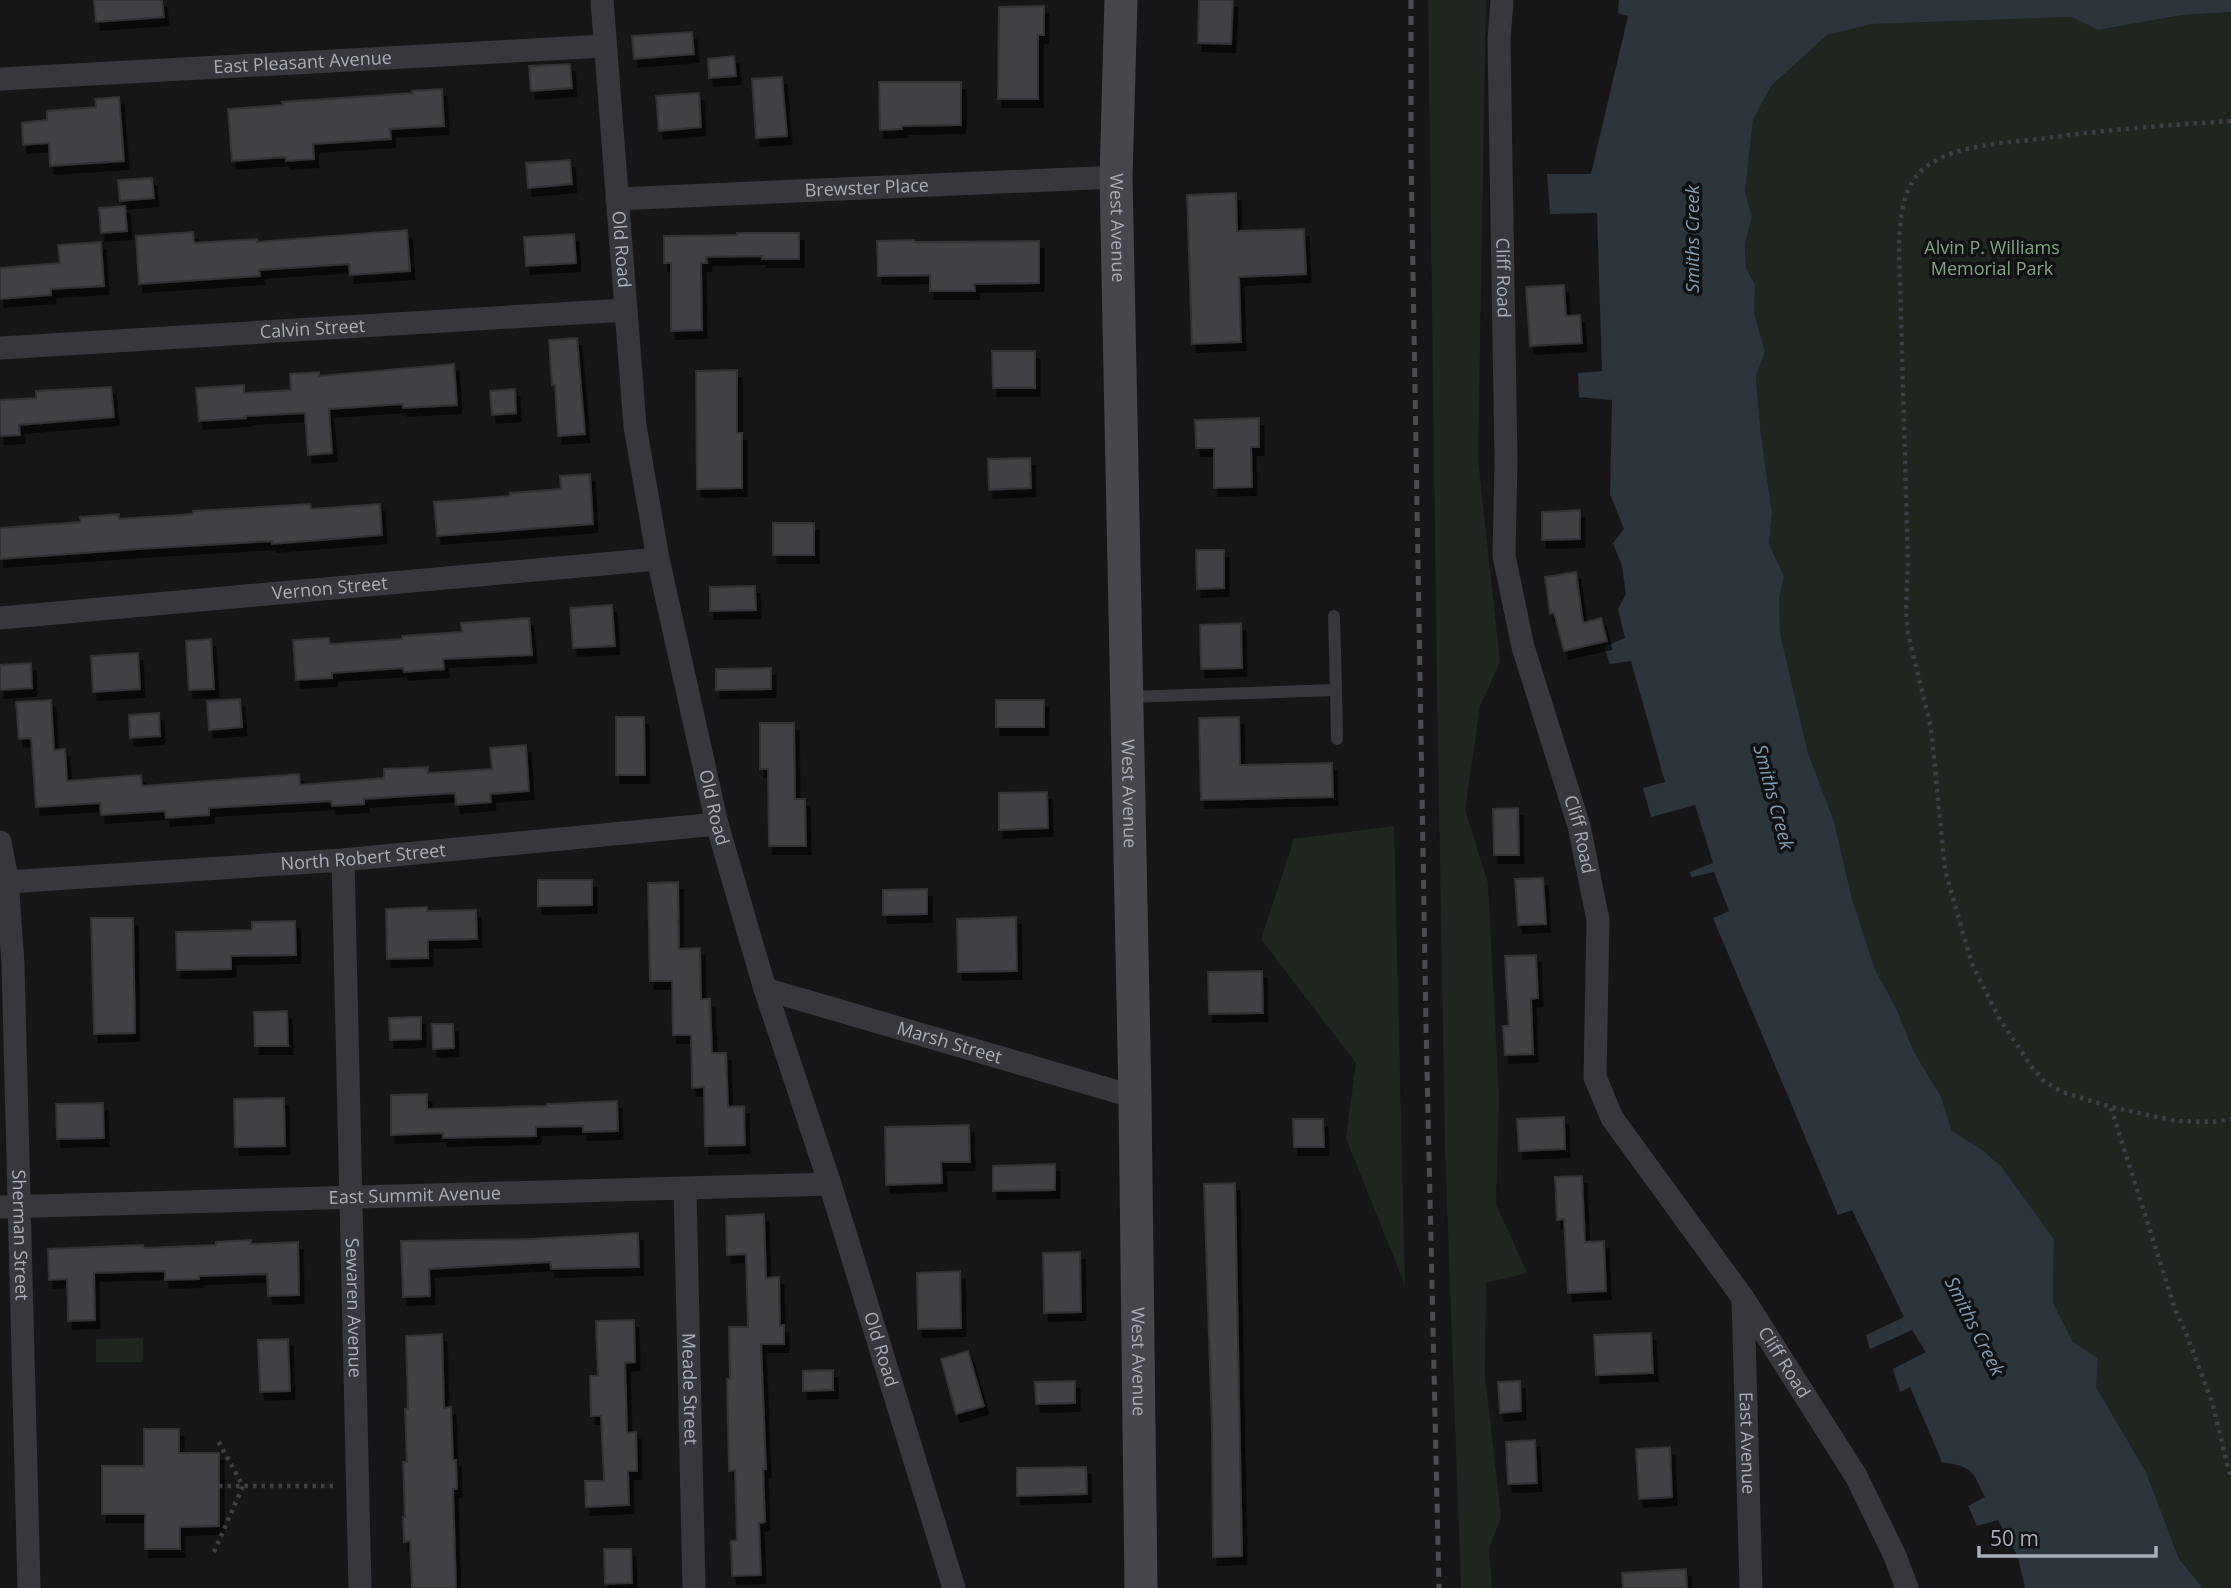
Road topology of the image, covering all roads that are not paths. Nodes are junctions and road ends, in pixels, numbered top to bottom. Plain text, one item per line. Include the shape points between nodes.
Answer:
1 (602, 0) edge
2 (1121, 0) edge
3 (1502, 0) edge
4 (605, 46) junction
5 (0, 79) edge
6 (1116, 177) junction
7 (617, 199) junction
8 (625, 310) junction
9 (0, 348) edge
10 (659, 559) junction
11 (1334, 616) dead end
12 (0, 618) edge
13 (1336, 690) junction
14 (1126, 697) junction
15 (1337, 739) dead end
16 (717, 824) junction
17 (0, 842) edge
18 (342, 860) junction
19 (7, 882) junction
20 (765, 989) junction
21 (1135, 1097) junction
22 (830, 1184) junction
23 (685, 1189) junction
24 (351, 1198) junction
25 (10, 1206) edge
26 (1743, 1298) junction
27 (29, 1588) edge
28 (360, 1588) edge
29 (694, 1588) edge
30 (954, 1588) edge
31 (1141, 1588) edge
32 (1751, 1588) edge
33 (1906, 1588) edge

1 - 4 street, Old Road
2 - 6 street, West Avenue
3 - 26 street, Cliff Road via 1504,556 1523,647 1579,826 1598,920 1595,1077 1612,1118
4 - 5 street, East Pleasant Avenue
4 - 7 street, Old Road
6 - 7 street, Brewster Place
6 - 14 street, West Avenue
7 - 8 street, Old Road
8 - 9 street, Calvin Street
8 - 10 street, Old Road via 635,426
10 - 12 street, Vernon Street
10 - 16 street, Old Road
11 - 13 lane
13 - 14 lane
13 - 15 lane
14 - 21 street, West Avenue
16 - 18 street, North Robert Street
16 - 20 street, Old Road
17 - 19 street, Sherman Street
18 - 19 street, North Robert Street
18 - 24 street, Sewaren Avenue
19 - 25 street, Sherman Street via 13,964
20 - 21 street, Marsh Street
20 - 22 street, Old Road
21 - 31 street, West Avenue
22 - 23 street, East Summit Avenue
22 - 30 street, Old Road
23 - 24 street, East Summit Avenue
23 - 29 street, Meade Street
24 - 25 street, East Summit Avenue
24 - 28 street, Sewaren Avenue
25 - 27 street, Sherman Street
26 - 32 street, East Avenue
26 - 33 street, Cliff Road via 1856,1476

